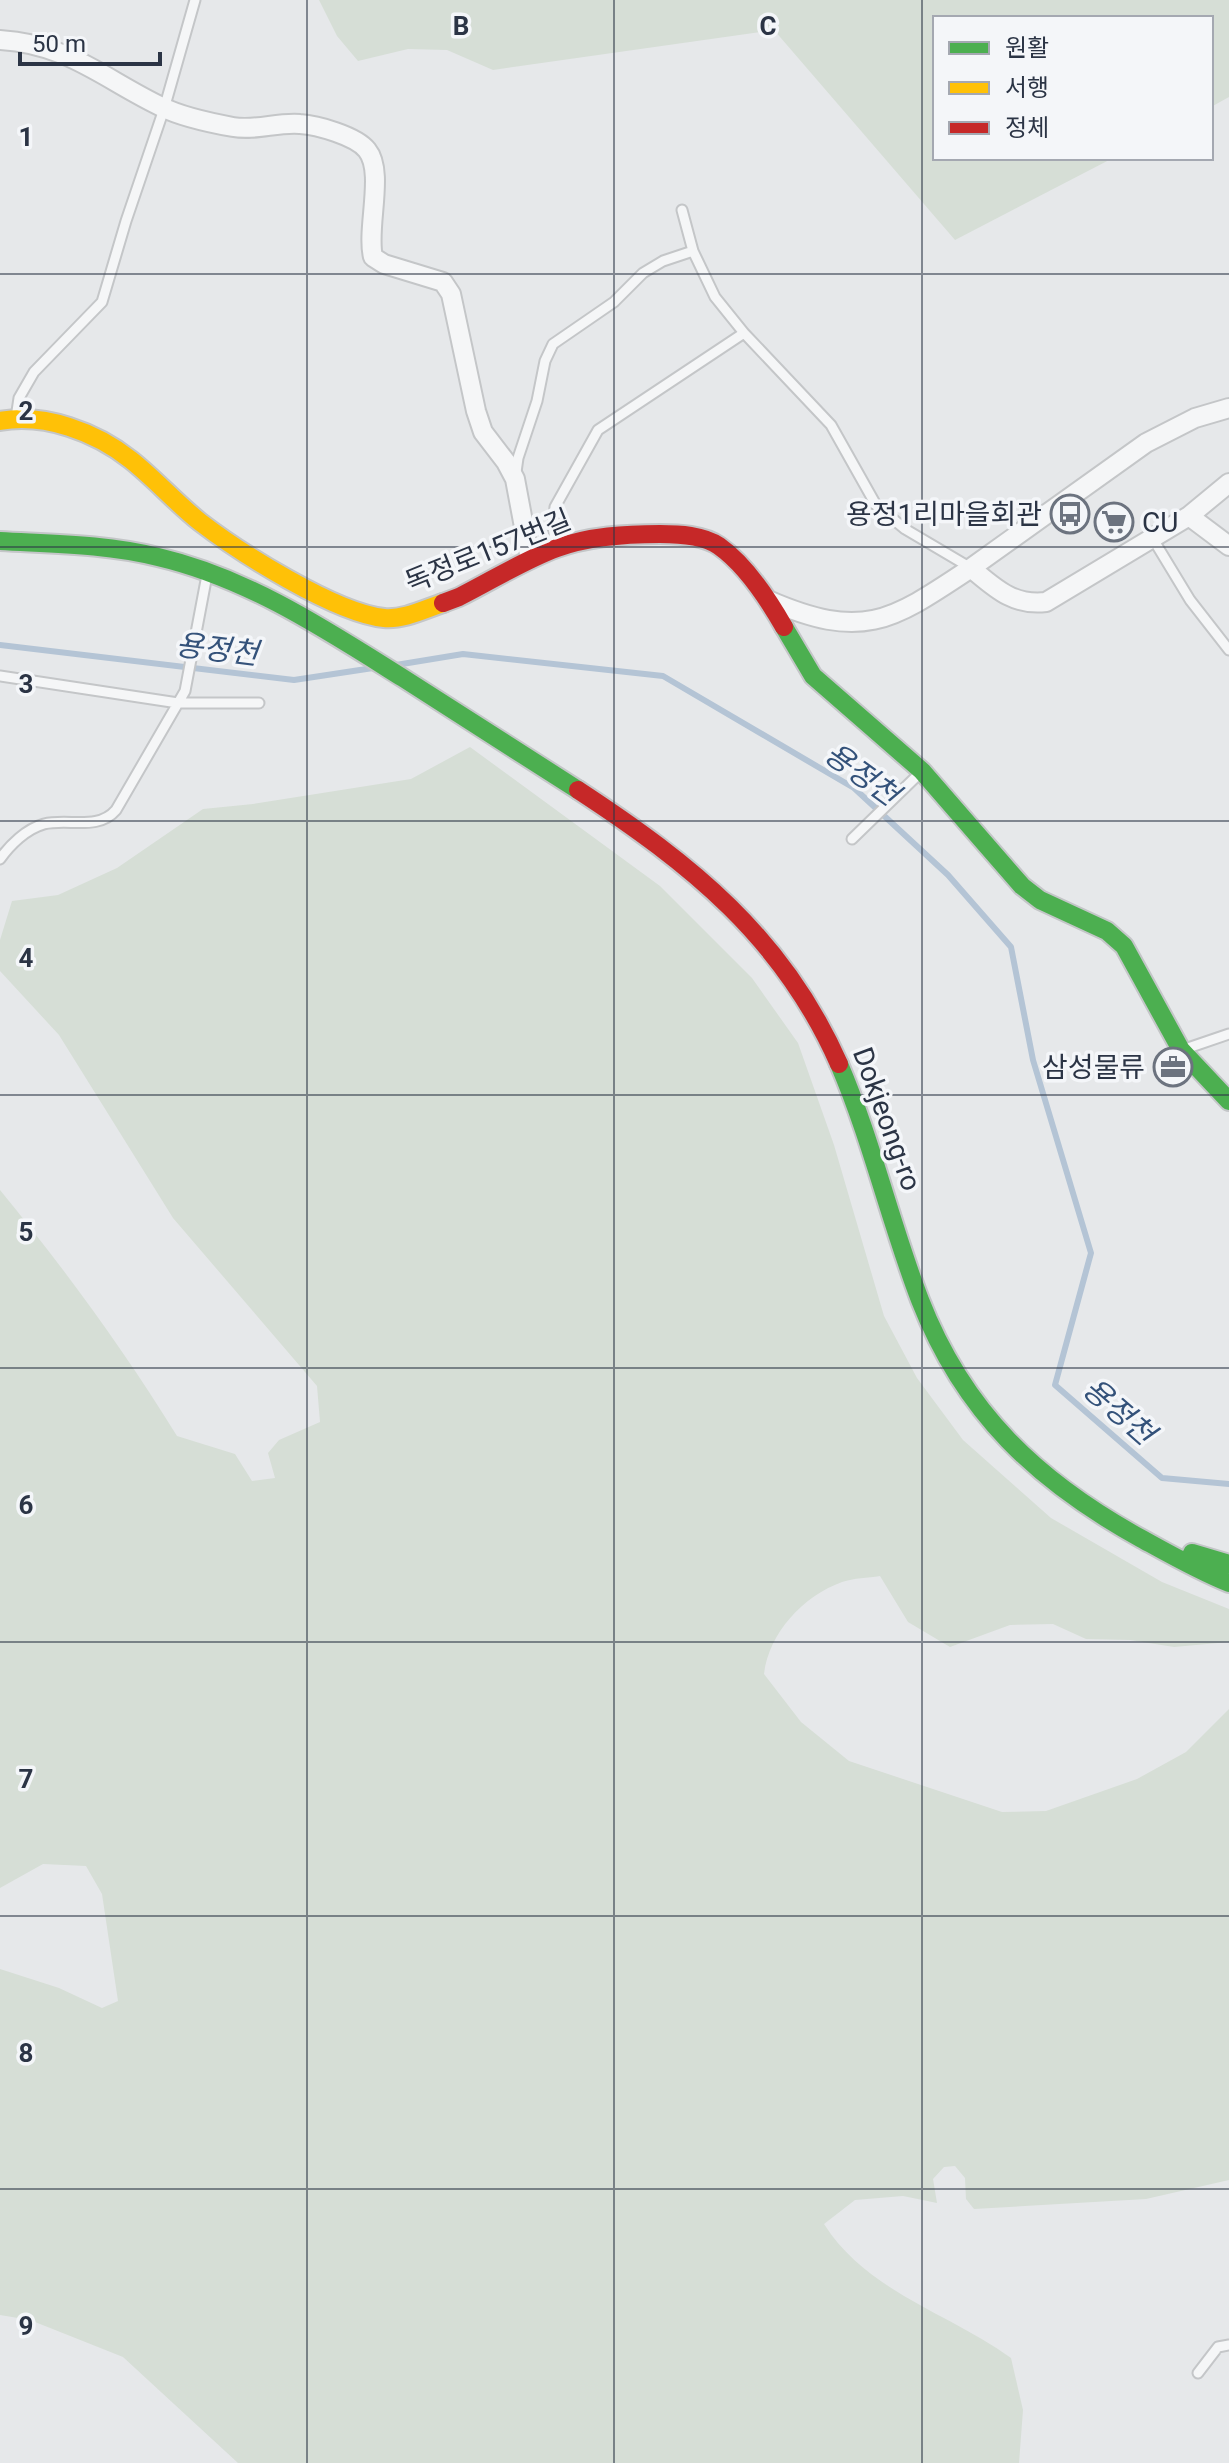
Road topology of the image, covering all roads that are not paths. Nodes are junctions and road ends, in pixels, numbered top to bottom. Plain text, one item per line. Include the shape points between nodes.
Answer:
1 (195, 0) edge
2 (0, 40) edge
3 (164, 109) junction
4 (682, 210) dead end
5 (693, 251) junction
6 (744, 333) junction
7 (1229, 408) edge
8 (8, 419) edge
9 (515, 479) junction
10 (1229, 483) edge
11 (1189, 516) junction
12 (0, 529) edge
13 (1153, 539) junction
14 (0, 541) edge
15 (1229, 546) edge
16 (97, 547) junction
17 (556, 548) junction
18 (530, 559) junction
19 (971, 568) junction
20 (207, 571) junction
21 (768, 600) junction
22 (1229, 650) edge
23 (0, 676) edge
24 (178, 703) junction
25 (259, 703) dead end
26 (922, 771) junction
27 (852, 839) dead end
28 (0, 859) edge
29 (1229, 1034) edge
30 (1181, 1050) junction
31 (1229, 1101) edge
32 (1136, 1536) junction
33 (1229, 1564) edge
34 (1229, 1583) edge
35 (1229, 2345) edge
36 (1198, 2373) dead end

1 - 3 lane
2 - 3 street via 87,63
3 - 8 lane via 102,302 34,372
3 - 9 street via 234,127 300,124 349,136 364,146 375,171 369,243 373,257 443,282 451,294 483,432
4 - 5 lane
5 - 6 lane via 715,297
5 - 9 lane via 643,273 614,302 553,344
6 - 17 lane via 598,430 555,507
6 - 19 lane via 831,425 876,505
7 - 19 street via 1146,443
8 - 18 street, 독정로157번길 via 65,425 106,443 231,545 364,614 407,615 459,597
9 - 18 street
10 - 11 street
11 - 13 street
11 - 15 street
12 - 16 street
13 - 19 street via 1046,602 1012,599
13 - 22 lane
14 - 16 street
16 - 20 street
17 - 18 street, 독정로157번길
17 - 21 street, 독정로157번길 via 628,534 695,537 729,554
19 - 21 street via 917,604 872,621 823,619
20 - 24 lane via 185,691
20 - 32 street, Dokjeong-ro via 255,589 314,622 530,760 660,844 740,912 790,975 844,1074 911,1278 949,1360 993,1424 1036,1469
21 - 26 street, 독정로157번길 via 813,676
23 - 24 lane
24 - 25 lane
24 - 28 lane via 109,818 40,825
26 - 27 lane
26 - 30 street, 독정로157번길 via 1022,886 1107,931 1124,946
29 - 30 lane
30 - 31 street, 독정로157번길
32 - 33 street, Dokjeong-ro
32 - 34 street, Dokjeong-ro
35 - 36 lane via 1218,2347

